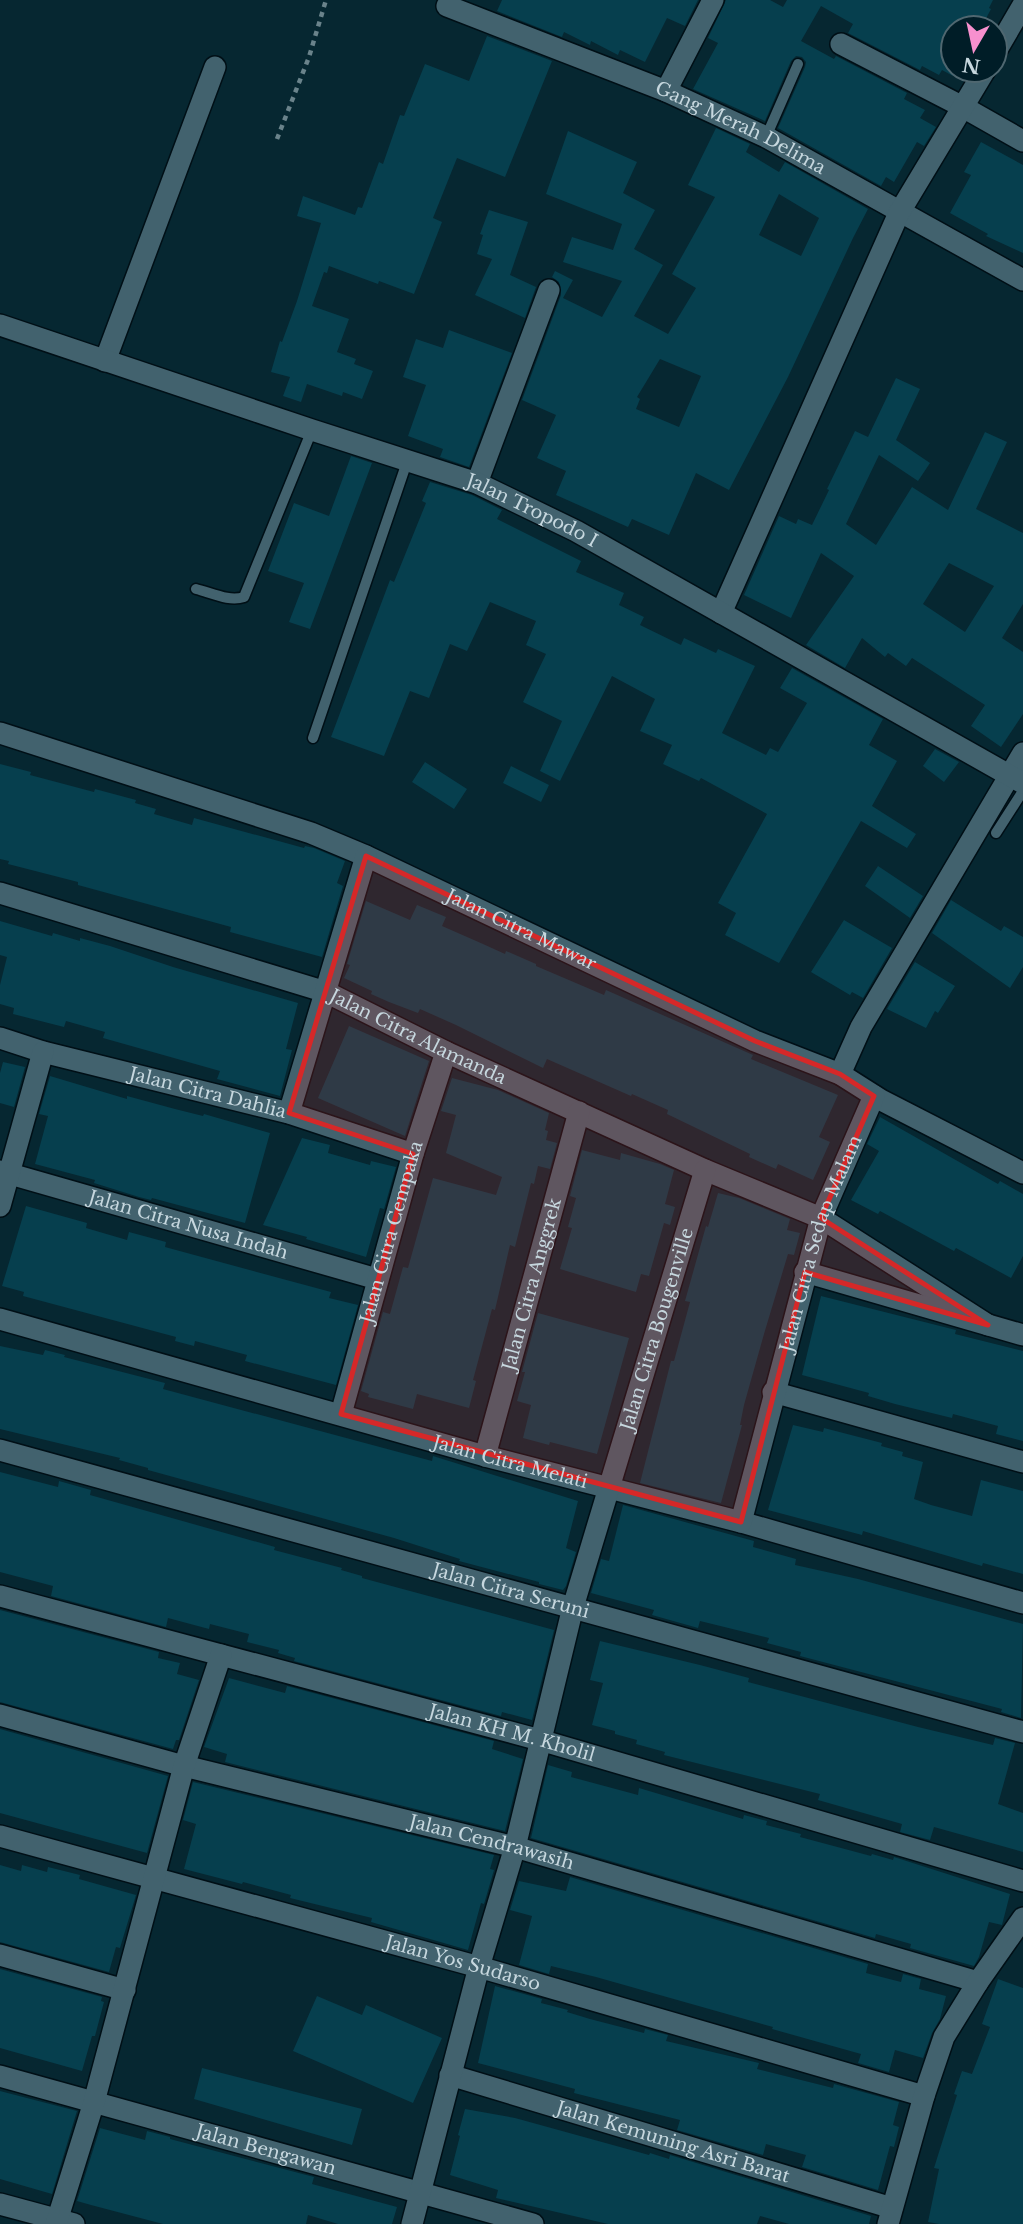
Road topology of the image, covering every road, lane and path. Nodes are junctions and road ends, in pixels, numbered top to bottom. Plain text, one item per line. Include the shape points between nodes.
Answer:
1 (326, 0) edge
2 (713, 0) edge
3 (447, 6) dead end
4 (1023, 6) edge
5 (477, 8) edge
6 (1009, 30) edge
7 (841, 44) dead end
8 (798, 65) dead end
9 (215, 67) dead end
10 (977, 84) edge
11 (666, 90) junction
12 (963, 107) junction
13 (766, 137) junction
14 (277, 139) dead end
15 (1023, 141) edge
16 (899, 213) junction
17 (1023, 280) edge
18 (549, 290) dead end
19 (0, 325) edge
20 (105, 361) junction
21 (312, 430) junction
22 (408, 459) junction
23 (477, 483) junction
24 (196, 589) dead end
25 (721, 613) junction
26 (0, 733) edge
27 (313, 738) dead end
28 (1023, 753) edge
29 (1016, 779) edge
30 (1023, 791) edge
31 (996, 834) dead end
32 (366, 856) junction
33 (0, 893) edge
34 (326, 992) junction
35 (0, 1038) edge
36 (43, 1052) junction
37 (446, 1052) junction
38 (840, 1074) junction
39 (874, 1096) junction
40 (579, 1112) junction
41 (289, 1113) junction
42 (413, 1154) junction
43 (705, 1170) junction
44 (5, 1173) edge
45 (1023, 1173) edge
46 (0, 1206) edge
47 (821, 1218) junction
48 (805, 1272) junction
49 (377, 1279) junction
50 (0, 1319) edge
51 (988, 1325) junction
52 (1023, 1335) edge
53 (773, 1392) junction
54 (341, 1414) junction
55 (0, 1450) edge
56 (485, 1455) junction
57 (1023, 1462) edge
58 (607, 1488) junction
59 (741, 1522) junction
60 (0, 1596) edge
61 (1023, 1603) edge
62 (573, 1607) junction
63 (221, 1655) junction
64 (0, 1716) edge
65 (1023, 1732) edge
66 (540, 1740) junction
67 (184, 1766) junction
68 (0, 1836) edge
69 (515, 1847) junction
70 (154, 1879) junction
71 (1023, 1881) edge
72 (1023, 1918) edge
73 (0, 1955) edge
74 (479, 1967) junction
75 (978, 1982) junction
76 (125, 1990) junction
77 (0, 2076) edge
78 (454, 2076) junction
79 (924, 2096) junction
80 (94, 2102) junction
81 (421, 2194) junction
82 (0, 2204) edge
83 (891, 2216) edge
84 (62, 2223) edge
85 (412, 2224) edge
86 (533, 2224) edge

1 - 14 path
2 - 11 street
3 - 5 street, Gang Merah Delima
4 - 6 street
5 - 11 street, Gang Merah Delima
7 - 12 street
8 - 13 lane
9 - 20 street
10 - 12 street
11 - 13 street, Gang Merah Delima
12 - 15 street
12 - 16 street
13 - 16 street, Gang Merah Delima
16 - 17 street, Gang Merah Delima
16 - 25 street
18 - 23 street
19 - 20 street, Jalan Tropodo I
20 - 21 street, Jalan Tropodo I
21 - 22 street, Jalan Tropodo I
21 - 24 lane via 244,597 227,598
22 - 23 street, Jalan Tropodo I
22 - 27 lane
23 - 25 street, Jalan Tropodo I via 576,531
25 - 29 street, Jalan Tropodo I
26 - 32 street, Jalan Citra Mawar via 311,833
28 - 29 street
29 - 38 street via 861,1027
30 - 31 lane
32 - 34 street
32 - 38 street, Jalan Citra Mawar via 755,1041
33 - 34 street, Jalan Citra Alamanda
34 - 37 street, Jalan Citra Alamanda
34 - 41 street
35 - 36 street, Jalan Citra Dahlia
36 - 41 street, Jalan Citra Dahlia
36 - 44 street
37 - 40 street, Jalan Citra Alamanda
37 - 42 street, Jalan Citra Cempaka
38 - 39 street, Jalan Citra Mawar
39 - 45 street, Jalan Citra Mawar
39 - 47 street, Jalan Citra Sedap Malam
40 - 43 street, Jalan Citra Alamanda
40 - 56 street, Jalan Citra Anggrek
41 - 42 street, Jalan Citra Dahlia
42 - 49 street, Jalan Citra Cempaka
43 - 47 street, Jalan Citra Alamanda
43 - 58 street, Jalan Citra Bougenville
44 - 46 street
44 - 49 street, Jalan Citra Nusa Indah
47 - 48 street, Jalan Citra Sedap Malam
47 - 51 street, Jalan Citra Alamanda
48 - 51 street
48 - 53 street, Jalan Citra Sedap Malam
49 - 54 street, Jalan Citra Cempaka
50 - 54 street, Jalan Citra Melati
51 - 52 street
53 - 57 street
53 - 59 street, Jalan Citra Sedap Malam
54 - 56 street, Jalan Citra Melati
55 - 62 street, Jalan Citra Seruni
56 - 58 street, Jalan Citra Melati
58 - 59 street, Jalan Citra Melati
58 - 62 street, Jalan Citra Bougenville
59 - 61 street, Jalan Citra Melati
60 - 63 street, Jalan KH M. Kholil
62 - 65 street, Jalan Citra Seruni
62 - 66 street, Jalan Citra Bougenville
63 - 66 street, Jalan KH M. Kholil
63 - 67 street
64 - 67 street, Jalan Cendrawasih
66 - 69 street, Jalan Citra Bougenville
66 - 71 street, Jalan KH M. Kholil
67 - 69 street, Jalan Cendrawasih
67 - 70 street
68 - 70 street, Jalan Yos Sudarso
69 - 74 street, Jalan Citra Bougenville
69 - 75 street, Jalan Cendrawasih
70 - 74 street, Jalan Yos Sudarso
70 - 76 street
72 - 75 street
73 - 76 street
74 - 78 street, Jalan Citra Bougenville
74 - 79 street, Jalan Yos Sudarso
75 - 79 street via 944,2037
76 - 80 street
77 - 80 street, Jalan Bengawan
78 - 81 street, Jalan Citra Bougenville
78 - 83 street, Jalan Kemuning Asri Barat
79 - 83 street
80 - 81 street, Jalan Bengawan
80 - 84 street
81 - 85 street, Jalan Citra Bougenville
81 - 86 street, Jalan Bengawan
82 - 84 street

